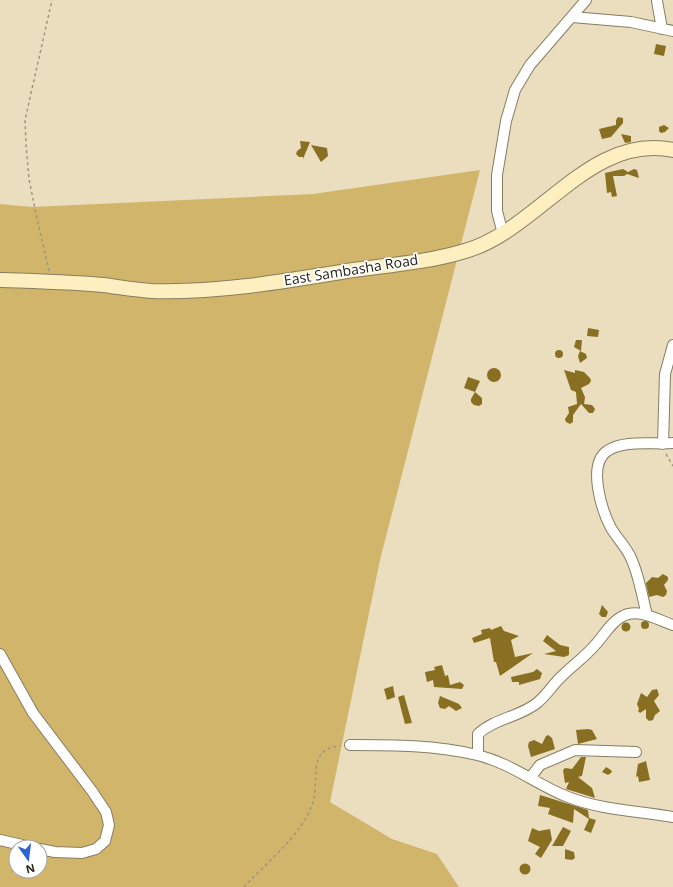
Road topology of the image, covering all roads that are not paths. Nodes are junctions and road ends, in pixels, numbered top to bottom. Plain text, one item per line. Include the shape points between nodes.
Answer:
1 (586, 0) edge
2 (657, 1) dead end
3 (572, 17) junction
4 (662, 29) junction
5 (673, 31) edge
6 (673, 150) edge
7 (502, 234) junction
8 (0, 280) edge
9 (673, 345) edge
10 (668, 444) edge
11 (647, 615) junction
12 (673, 625) edge
13 (0, 654) edge
14 (350, 745) road end
15 (636, 752) dead end
16 (478, 755) junction
17 (530, 778) junction
18 (673, 817) edge
19 (48, 851) edge

1 - 3 street
2 - 4 street
3 - 4 street via 632,22
3 - 7 street via 530,65 510,105 497,175 497,211
4 - 5 street
6 - 7 street, East Sambasha Road via 635,149 617,154 562,188
7 - 8 street, East Sambasha Road via 488,243 464,251 408,262 225,289 151,290
9 - 10 street via 665,374
10 - 11 street via 619,446 608,450 601,457 598,467 599,493 604,514 630,555
11 - 12 street
11 - 16 street via 632,613 615,621 594,646 561,676 536,704 483,729 476,740
13 - 19 street via 33,713 92,791 106,812 109,824 105,841 96,849 82,853
14 - 16 street via 396,745
15 - 17 street via 575,750 540,765
16 - 17 street via 508,765
17 - 18 street via 547,789 584,803

